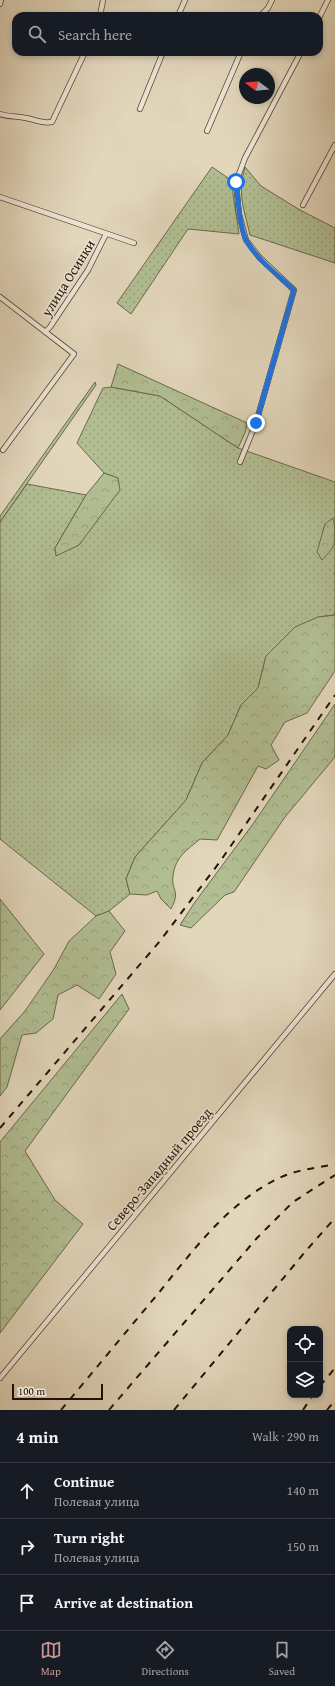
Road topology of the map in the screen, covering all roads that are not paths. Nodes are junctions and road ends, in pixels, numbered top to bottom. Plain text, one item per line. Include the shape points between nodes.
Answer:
1 (1, 0) edge
2 (103, 0) edge
3 (179, 0) edge
4 (272, 0) edge
5 (328, 0) edge
6 (184, 2) edge
7 (0, 4) edge
8 (101, 12) edge
9 (180, 12) edge
10 (264, 12) edge
11 (322, 12) edge
12 (83, 56) edge
13 (161, 56) edge
14 (239, 56) edge
15 (299, 56) edge
16 (140, 110) dead end
17 (0, 114) edge
18 (207, 131) dead end
19 (335, 145) edge
20 (0, 197) edge
21 (303, 204) dead end
22 (106, 234) junction
23 (134, 243) dead end
24 (0, 297) edge
25 (45, 332) junction
26 (3, 450) dead end
27 (240, 462) dead end
28 (335, 974) edge
29 (0, 1378) edge

1 - 7 street
2 - 8 street
3 - 6 street
4 - 10 street
5 - 11 street
6 - 9 street
12 - 17 street via 52,122 44,123
13 - 16 street
14 - 18 street
15 - 27 street via 245,158 236,182 246,240 259,257 294,290 256,423
19 - 21 street
20 - 22 street
22 - 23 street
22 - 25 street, улица Осинки via 88,270
24 - 25 street
25 - 26 street via 74,354
28 - 29 street, Северо-Западный проезд

